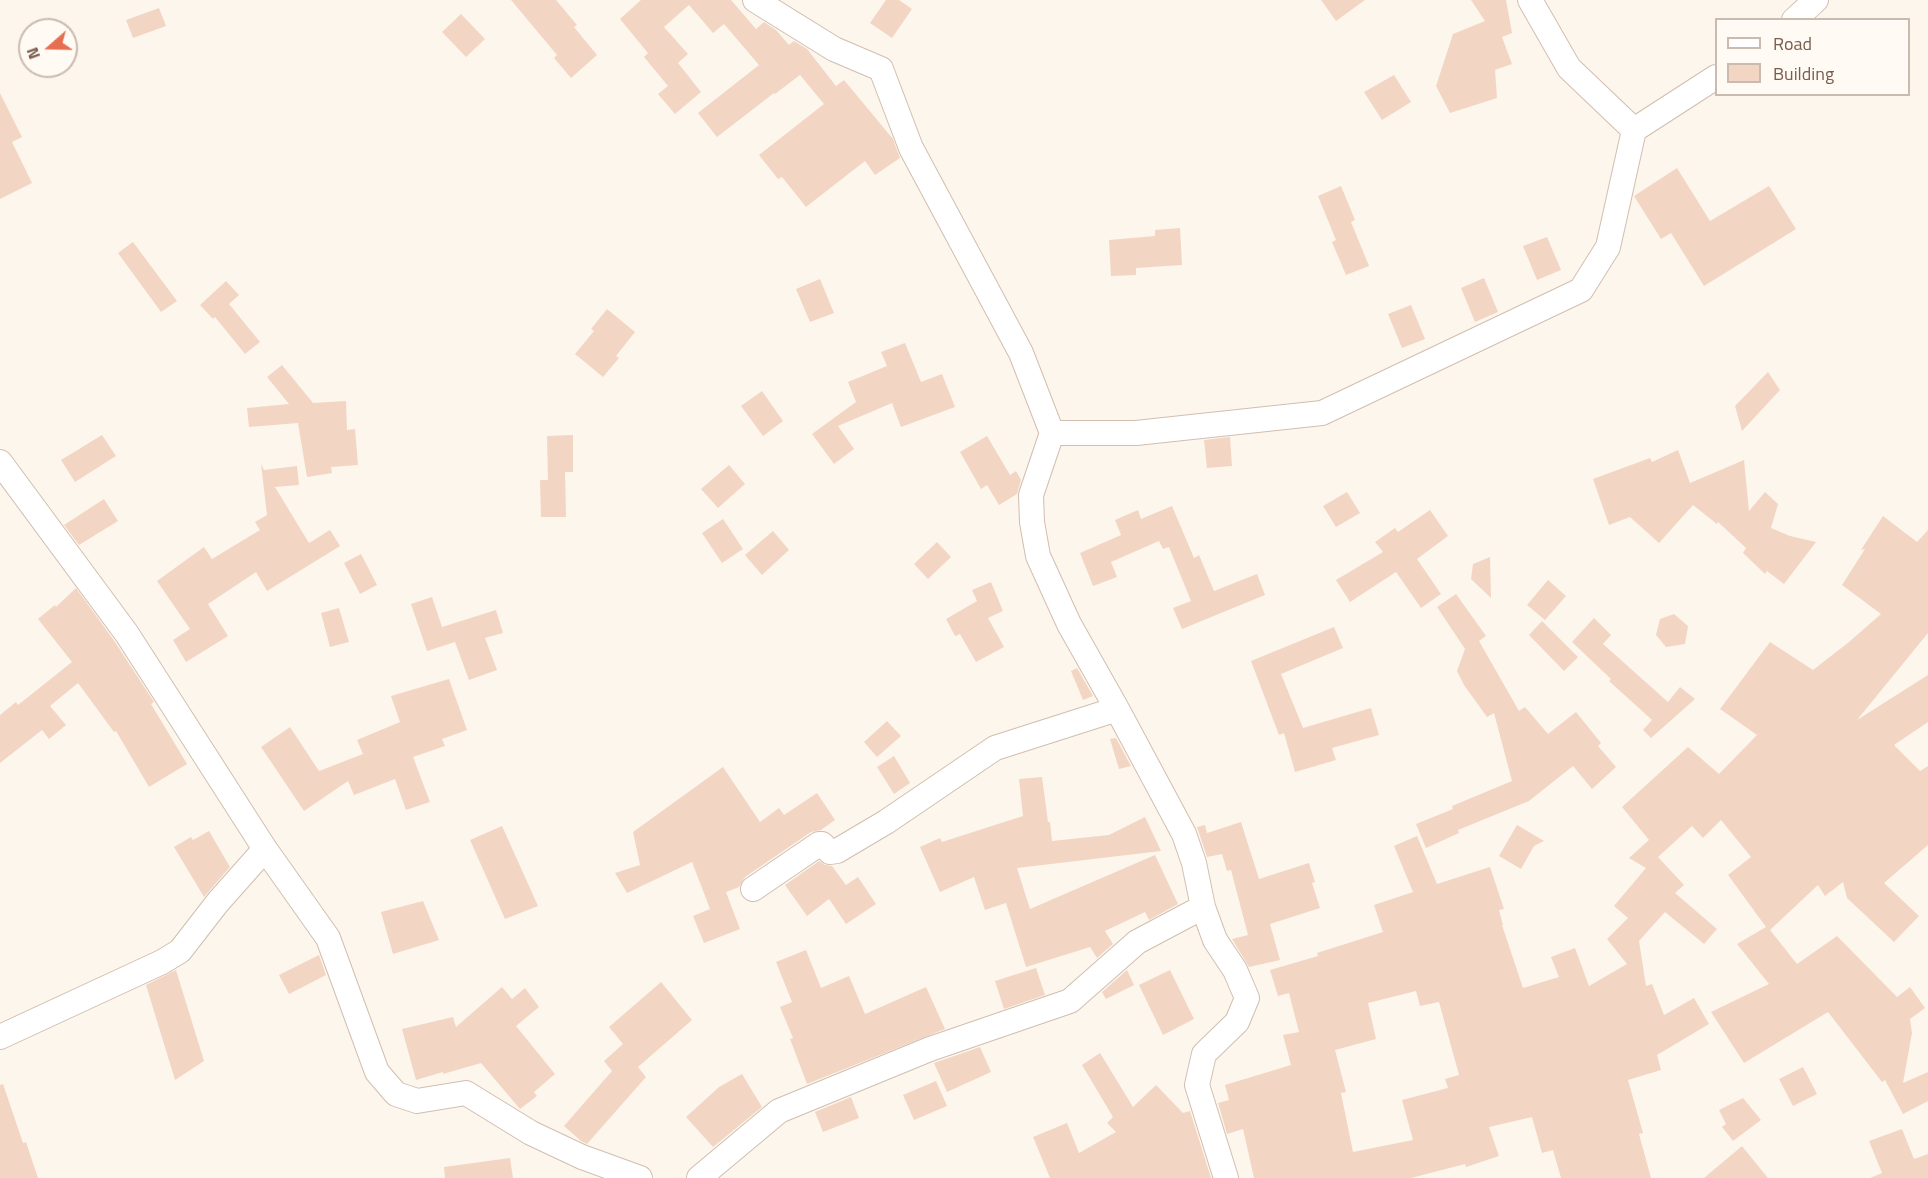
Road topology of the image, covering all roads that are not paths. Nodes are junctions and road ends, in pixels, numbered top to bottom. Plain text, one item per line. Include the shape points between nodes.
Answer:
1 (755, 0) edge
2 (1530, 0) edge
3 (1816, 0) edge
4 (1796, 18) edge
5 (1715, 78) edge
6 (1634, 130) junction
7 (1052, 433) junction
8 (0, 462) edge
9 (1117, 709) junction
10 (265, 849) junction
11 (753, 889) dead end
12 (1203, 907) junction
13 (0, 1037) edge
14 (640, 1178) edge
15 (699, 1178) edge
16 (1226, 1178) edge

1 - 7 street via 834,49 881,69 911,148 1021,353
2 - 6 street via 1569,68
3 - 4 street
5 - 6 street
6 - 7 street via 1608,247 1581,290 1322,413 1136,433
7 - 9 street via 1031,495 1038,556 1069,624
8 - 10 street via 126,634
9 - 11 street via 995,748 837,851 830,852 819,844
9 - 12 street via 1184,834
10 - 13 street via 180,951
10 - 14 street via 328,938 377,1072 396,1094 417,1101 466,1093 531,1133
12 - 15 street via 1137,942 1070,1001 930,1049 779,1111
12 - 16 street via 1215,939 1236,970 1247,998 1237,1022 1204,1054 1197,1085

